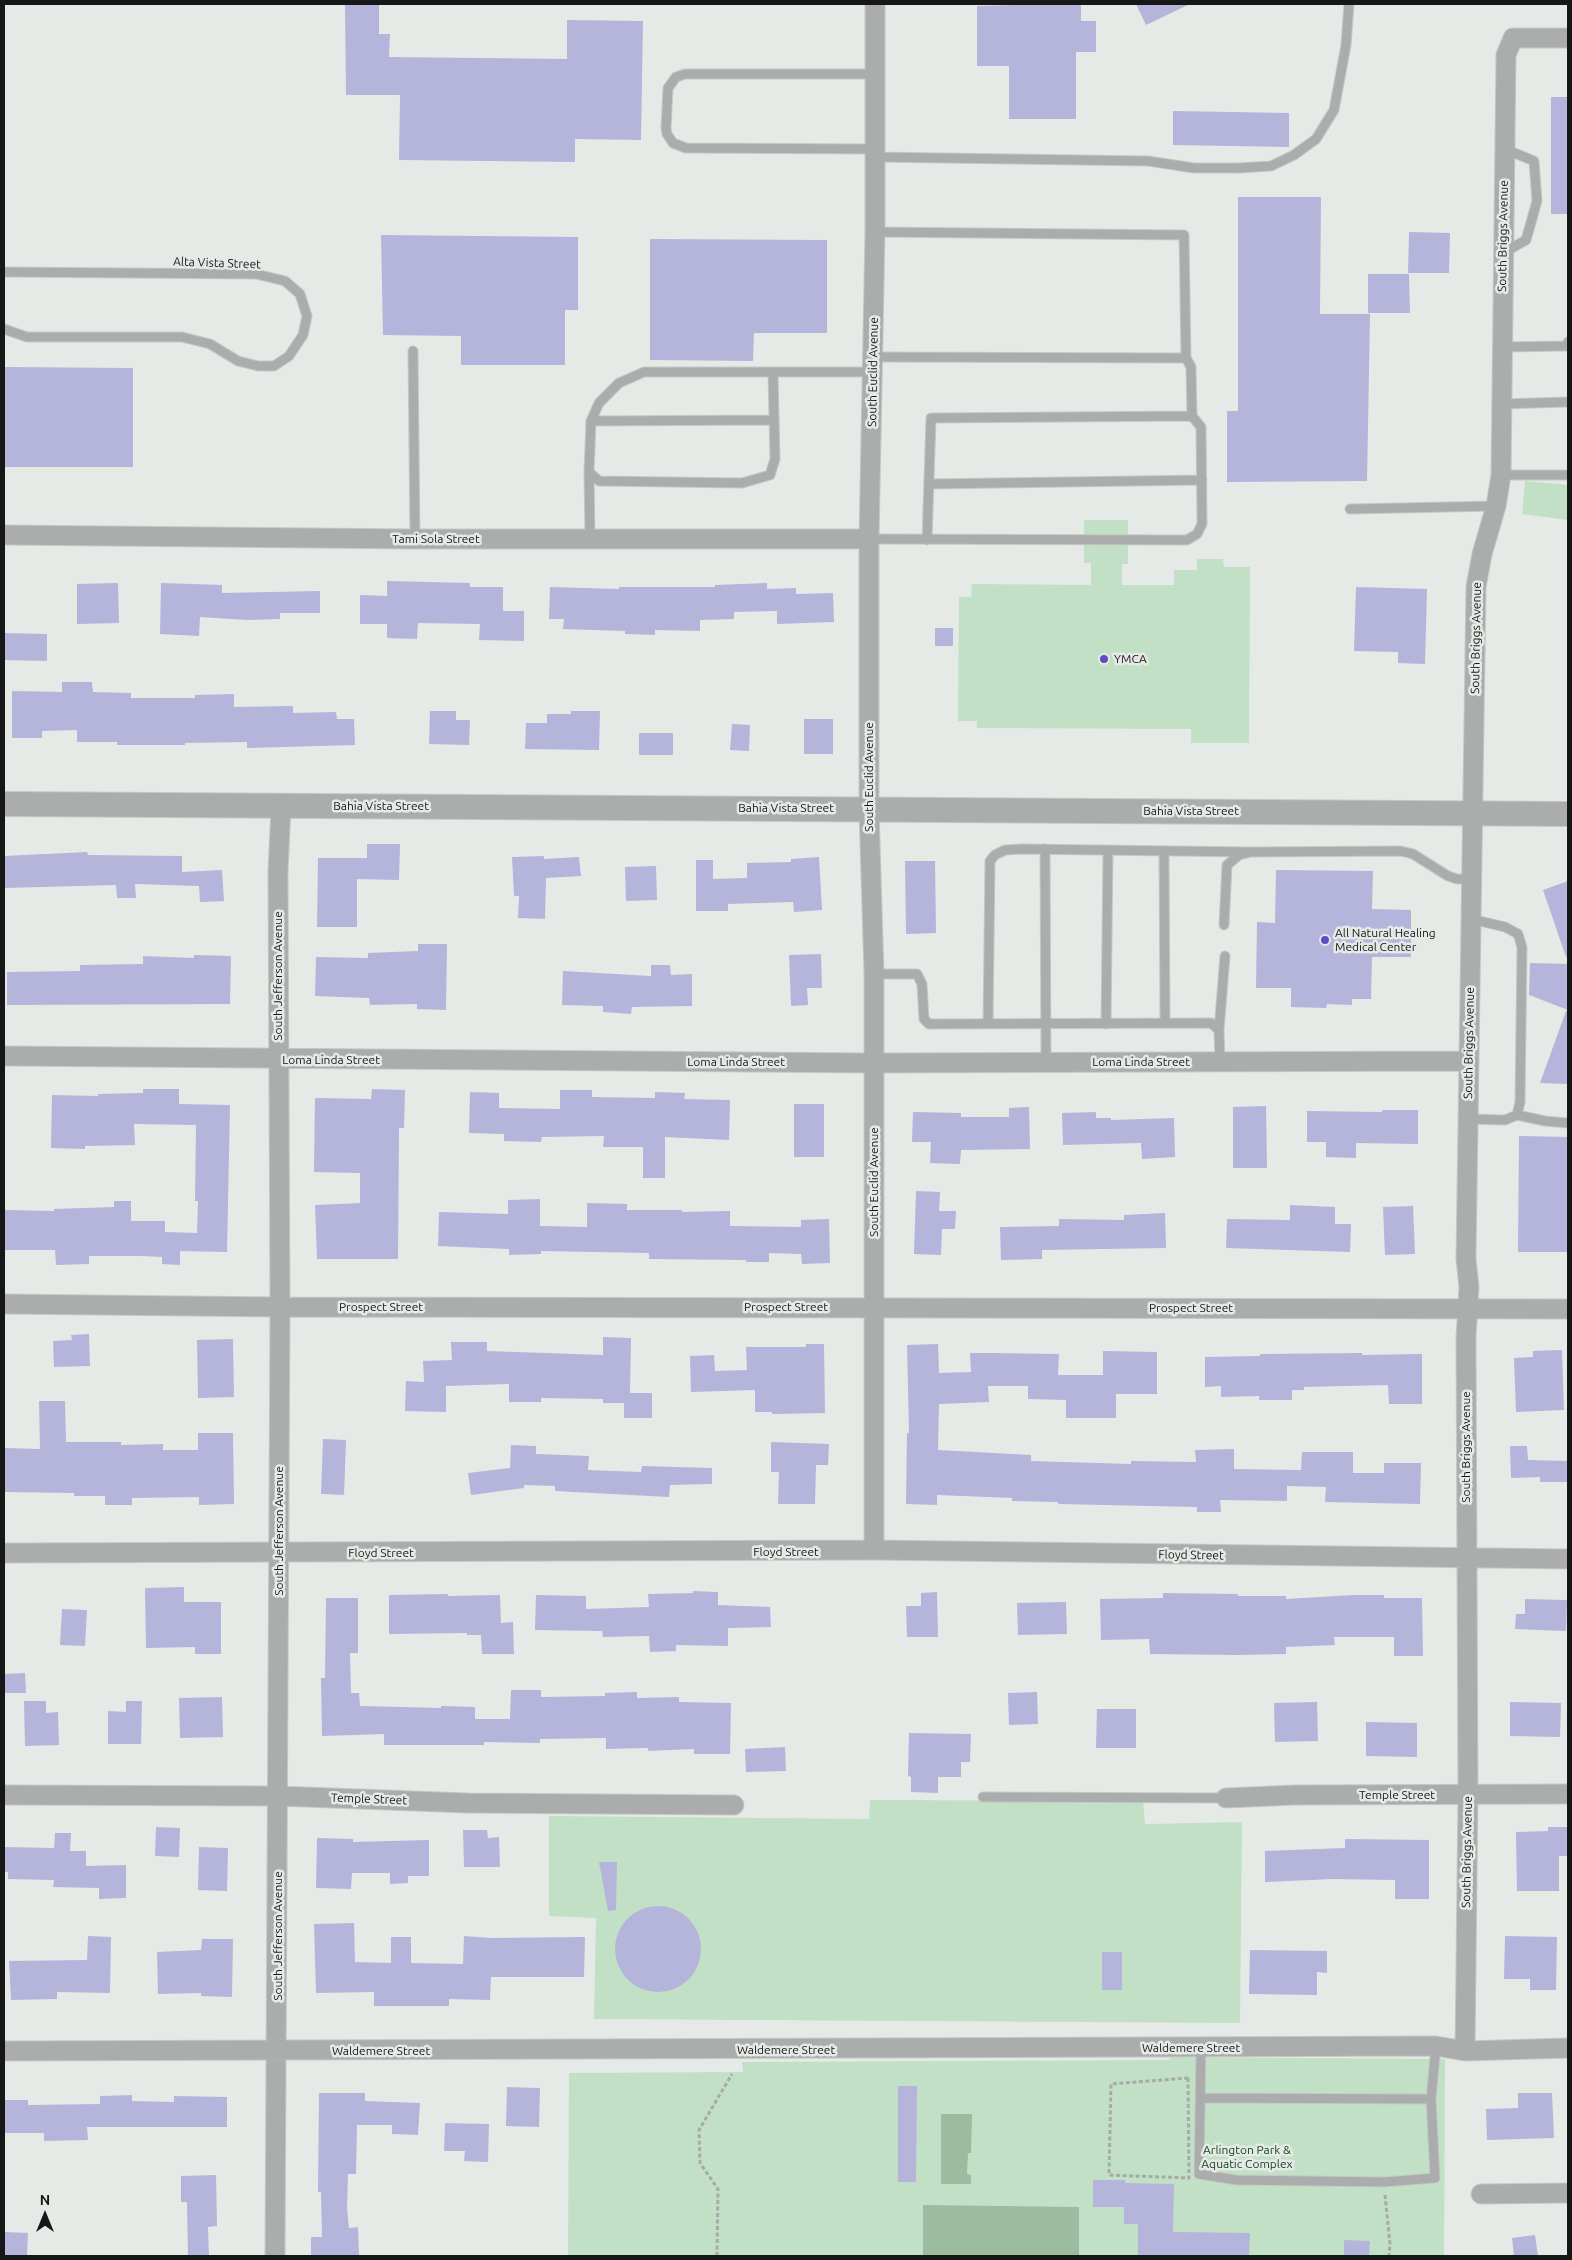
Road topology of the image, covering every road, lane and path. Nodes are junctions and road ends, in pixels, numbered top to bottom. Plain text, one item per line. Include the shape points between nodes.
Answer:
1 (876, 4) edge
2 (1349, 4) edge
3 (1568, 38) edge
4 (874, 74) junction
5 (1505, 149) junction
6 (874, 153) junction
7 (875, 232) junction
8 (1503, 254) junction
9 (4, 272) edge
10 (4, 330) edge
11 (1568, 342) edge
12 (1502, 347) junction
13 (413, 351) dead end
14 (1186, 358) junction
15 (873, 364) junction
16 (773, 372) junction
17 (1568, 402) edge
18 (1501, 404) junction
19 (1192, 416) junction
20 (774, 420) junction
21 (591, 421) junction
22 (588, 472) junction
23 (1568, 474) edge
24 (1501, 475) junction
25 (1202, 480) junction
26 (929, 484) junction
27 (1496, 506) junction
28 (1350, 509) dead end
29 (4, 535) edge
30 (415, 539) junction
31 (590, 539) junction
32 (869, 539) junction
33 (928, 540) junction
34 (4, 804) edge
35 (281, 806) junction
36 (869, 809) junction
37 (1474, 813) junction
38 (1568, 816) edge
39 (1046, 849) junction
40 (1108, 850) junction
41 (1164, 851) junction
42 (1251, 852) junction
43 (1472, 879) junction
44 (1471, 919) junction
45 (1224, 925) dead end
46 (1225, 956) dead end
47 (874, 974) junction
48 (1165, 1023) junction
49 (988, 1024) junction
50 (1046, 1024) junction
51 (1106, 1024) junction
52 (1219, 1030) junction
53 (4, 1056) edge
54 (279, 1060) junction
55 (1468, 1060) junction
56 (874, 1062) junction
57 (1046, 1062) junction
58 (1220, 1062) junction
59 (1517, 1115) junction
60 (1468, 1119) junction
61 (1568, 1123) edge
62 (4, 1304) edge
63 (874, 1306) junction
64 (280, 1307) junction
65 (1468, 1308) junction
66 (1568, 1309) edge
67 (874, 1550) junction
68 (4, 1553) edge
69 (279, 1553) junction
70 (1466, 1559) junction
71 (1568, 1559) edge
72 (1568, 1794) edge
73 (4, 1795) edge
74 (1468, 1795) junction
75 (278, 1796) junction
76 (982, 1797) dead end
77 (1226, 1798) joint
78 (734, 1805) dead end
79 (1436, 2046) junction
80 (1201, 2048) junction
81 (1568, 2048) edge
82 (4, 2051) edge
83 (1465, 2051) junction
84 (277, 2052) junction
85 (732, 2074) dead end
86 (1188, 2078) joint
87 (1201, 2098) junction
88 (1431, 2099) junction
89 (1384, 2182) junction
90 (1568, 2193) edge
91 (1482, 2194) dead end
92 (276, 2256) edge
93 (717, 2256) edge
94 (1389, 2256) edge

1 - 4 street, South Euclid Avenue
2 - 6 lane via 1343,67 1334,110 1316,139 1271,166 1194,168 1148,161
3 - 5 street, South Briggs Avenue via 1513,38 1506,55
4 - 6 street, South Euclid Avenue
4 - 6 lane via 685,74 676,77 668,88 666,128 673,143 686,148
5 - 8 street, South Briggs Avenue
5 - 8 lane via 1534,161 1537,202 1526,240
6 - 7 street, South Euclid Avenue
7 - 14 lane via 1184,235
7 - 15 street, South Euclid Avenue
8 - 12 street, South Briggs Avenue
9 - 10 lane, Alta Vista Street via 256,274 285,281 300,294 307,316 303,335 290,356 274,366 258,366 238,360 210,344 182,337 27,337
11 - 12 lane via 1566,346
12 - 18 street, South Briggs Avenue
13 - 30 lane
14 - 15 lane
14 - 19 lane via 1191,367
15 - 16 lane
15 - 32 street, South Euclid Avenue
16 - 20 lane
16 - 21 lane via 644,372 619,383 599,403
17 - 18 lane
18 - 24 street, South Briggs Avenue
19 - 25 lane via 1201,427
19 - 26 lane via 931,418
20 - 21 lane
20 - 22 lane via 775,459 770,475 742,483 599,481
21 - 22 lane
22 - 31 lane
23 - 24 lane
24 - 27 street, South Briggs Avenue
25 - 26 lane
25 - 33 lane via 1202,524 1197,534 1187,540
26 - 33 lane
27 - 28 lane
27 - 37 street, South Briggs Avenue via 1476,587
29 - 30 street, Tami Sola Street
30 - 31 street, Tami Sola Street
31 - 32 street, Tami Sola Street
32 - 33 lane
32 - 36 street, South Euclid Avenue
34 - 35 street, Bahia Vista Street
35 - 36 street, Bahia Vista Street
35 - 54 street, South Jefferson Avenue
36 - 37 street, Bahia Vista Street
36 - 47 street, South Euclid Avenue
37 - 38 street, Bahia Vista Street
37 - 43 street, South Briggs Avenue
39 - 40 lane
39 - 49 lane via 1005,850 990,861
39 - 50 lane
40 - 41 lane
40 - 51 lane
41 - 42 lane
41 - 48 lane
42 - 43 lane via 1402,851 1413,854 1448,876
42 - 45 lane via 1239,855 1227,865
43 - 44 street, South Briggs Avenue
44 - 55 street, South Briggs Avenue
44 - 59 lane via 1505,927 1518,934 1522,947 1520,1102
46 - 52 lane
47 - 49 lane via 916,974 922,984 924,1019 929,1024
47 - 56 street, South Euclid Avenue
48 - 51 lane
48 - 52 lane via 1211,1023
49 - 50 lane
50 - 51 lane
50 - 57 lane
52 - 58 lane
53 - 54 street, Loma Linda Street
54 - 56 street, Loma Linda Street
54 - 64 street, South Jefferson Avenue
55 - 58 street, Loma Linda Street
55 - 60 street, South Briggs Avenue
56 - 57 street, Loma Linda Street
56 - 63 street, South Euclid Avenue
57 - 58 street, Loma Linda Street
59 - 60 lane via 1505,1120
59 - 61 lane via 1545,1122
60 - 65 street, South Briggs Avenue
62 - 64 street, Prospect Street
63 - 64 street, Prospect Street
63 - 65 street, Prospect Street
63 - 67 street, South Euclid Avenue
64 - 69 street, South Jefferson Avenue
65 - 66 street, Prospect Street
65 - 70 street, South Briggs Avenue
67 - 69 street, Floyd Street
67 - 70 street, Floyd Street
68 - 69 street, Floyd Street
69 - 75 street, South Jefferson Avenue
70 - 71 street, Floyd Street
70 - 74 street, South Briggs Avenue
72 - 74 street, Temple Street
73 - 75 street, Temple Street
74 - 77 street, Temple Street
74 - 83 street, South Briggs Avenue
75 - 78 street, Temple Street via 468,1803
75 - 84 street, South Jefferson Avenue
76 - 77 lane
79 - 80 street, Waldemere Street
79 - 83 street, Waldemere Street
79 - 88 lane
80 - 84 street, Waldemere Street
80 - 87 lane
81 - 83 street, Waldemere Street
82 - 84 street, Waldemere Street
84 - 92 street, South Jefferson Avenue
85 - 93 path via 699,2130 700,2163 718,2189
86 - 86 path via 1189,2178 1109,2175 1111,2084
87 - 88 lane
87 - 89 lane via 1199,2174 1236,2180
88 - 89 lane via 1435,2178
89 - 94 path
90 - 91 street

